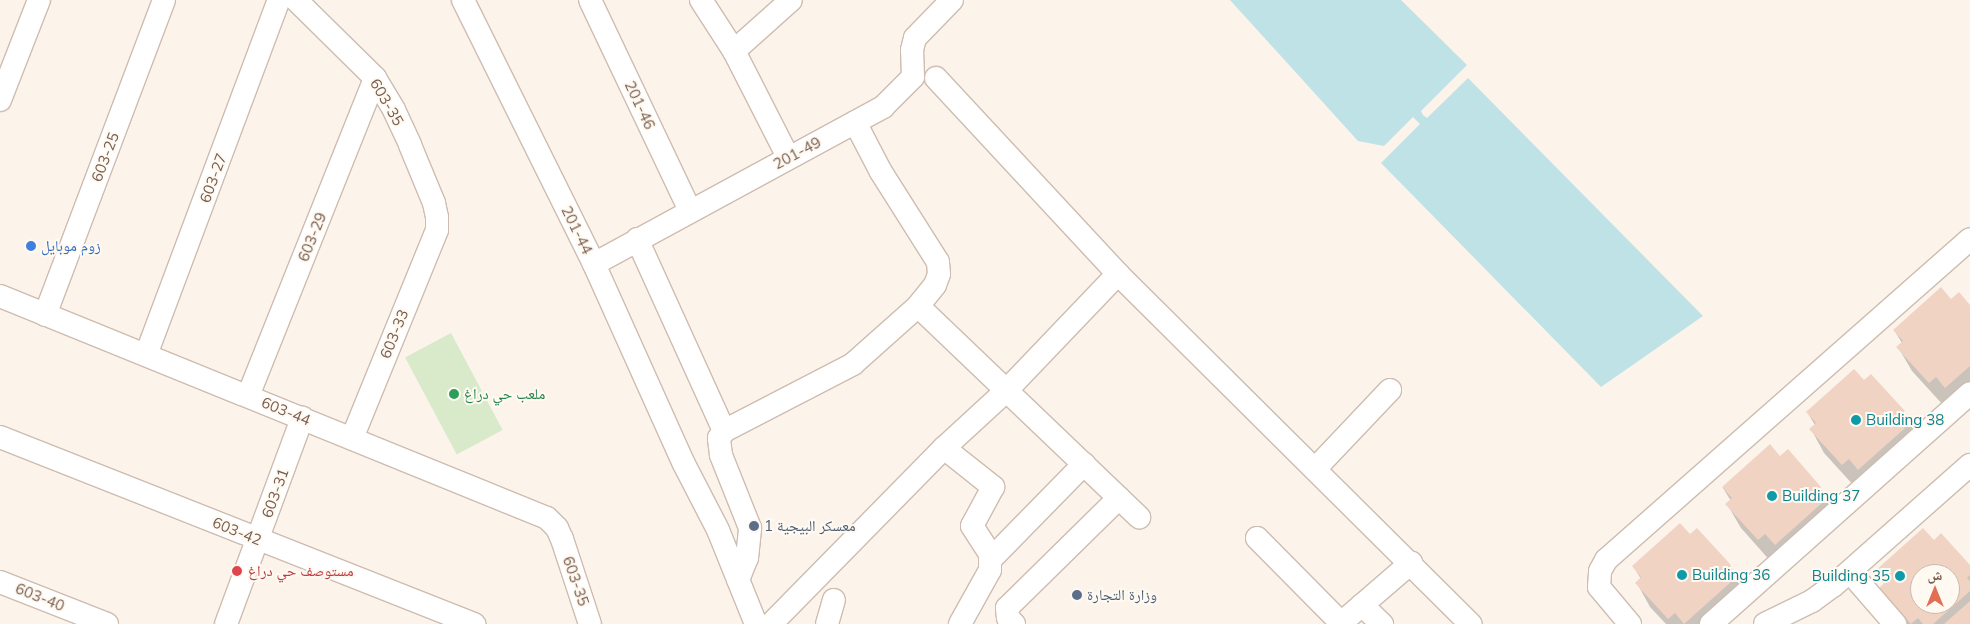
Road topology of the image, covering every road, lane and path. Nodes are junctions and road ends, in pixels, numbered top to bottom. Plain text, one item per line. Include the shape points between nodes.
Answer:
1 (39, 0) edge
2 (164, 0) edge
3 (279, 0) edge
4 (296, 0) edge
5 (463, 0) edge
6 (590, 0) edge
7 (701, 0) edge
8 (791, 0) edge
9 (952, 0) edge
10 (734, 51) junction
11 (375, 78) junction
12 (936, 78) dead end
13 (0, 100) edge
14 (855, 122) junction
15 (788, 157) junction
16 (690, 211) junction
17 (437, 230) joint
18 (1970, 239) edge
19 (638, 240) junction
20 (594, 264) junction
21 (1118, 274) junction
22 (0, 296) edge
23 (918, 306) junction
24 (45, 315) junction
25 (146, 355) junction
26 (1006, 390) junction
27 (1390, 390) dead end
28 (1970, 393) edge
29 (248, 396) junction
30 (302, 418) junction
31 (724, 431) junction
32 (0, 437) edge
33 (352, 438) junction
34 (944, 448) junction
35 (684, 464) junction
36 (1084, 464) junction
37 (1970, 465) edge
38 (1315, 469) junction
39 (1119, 498) junction
40 (1139, 517) dead end
41 (1257, 538) dead end
42 (257, 539) junction
43 (562, 539) joint
44 (991, 559) junction
45 (1411, 563) junction
46 (1850, 572) junction
47 (738, 580) junction
48 (0, 582) edge
49 (834, 600) dead end
50 (1362, 605) junction
51 (1800, 617) edge
52 (107, 624) edge
53 (226, 624) edge
54 (474, 624) edge
55 (590, 624) edge
56 (739, 624) edge
57 (756, 624) edge
58 (771, 624) edge
59 (827, 624) edge
60 (960, 624) edge
61 (1014, 624) edge
62 (1340, 624) edge
63 (1382, 624) edge
64 (1471, 624) edge
65 (1630, 624) edge
66 (1711, 624) edge
67 (1765, 624) edge
68 (1895, 624) edge

1 - 13 street
2 - 24 street, 603-25
3 - 25 street, 603-27
4 - 11 street, 603-35
5 - 20 street, 201-44
6 - 16 street, 201-46
7 - 10 street
8 - 10 street
9 - 14 street, 201-49 via 915,38 913,77 883,107
10 - 15 street
11 - 17 street, 603-35 via 394,110 424,178 436,210
11 - 29 street, 603-29
12 - 21 street
14 - 15 street, 201-49
14 - 23 street via 881,172 938,262 939,274 935,285
15 - 16 street, 201-49
16 - 19 street, 201-49
17 - 33 street, 603-33
18 - 65 street via 1606,560 1600,571 1600,588
19 - 20 street, 201-49
19 - 31 street
20 - 35 street, 201-44
21 - 26 street
21 - 38 street
22 - 24 street, 603-44
23 - 26 street
23 - 31 street via 853,364
24 - 25 street, 603-44
25 - 29 street, 603-44
26 - 34 street
26 - 36 street
27 - 38 street
28 - 66 street
29 - 30 street, 603-44
30 - 33 street, 603-44
30 - 42 street, 603-31
31 - 47 street via 719,438 721,455 750,528 747,558
32 - 42 street, 603-42
33 - 43 street, 603-44 via 533,511 547,518
34 - 44 street via 992,484 992,493 972,526
34 - 58 street
35 - 47 street, 201-44 via 718,530
35 - 56 street, 201-44
36 - 39 street
36 - 44 street
37 - 46 street
38 - 45 street
39 - 40 street
39 - 61 street via 1008,608 1008,618
41 - 62 street
42 - 53 street, 603-31
42 - 54 street, 603-42
43 - 55 street, 603-35
44 - 60 street via 990,570
45 - 50 street
45 - 64 street
46 - 51 street via 1812,600
46 - 68 street
47 - 57 street, 201-44
48 - 52 street, 603-40
49 - 59 street
50 - 62 street
50 - 63 street
51 - 67 street

